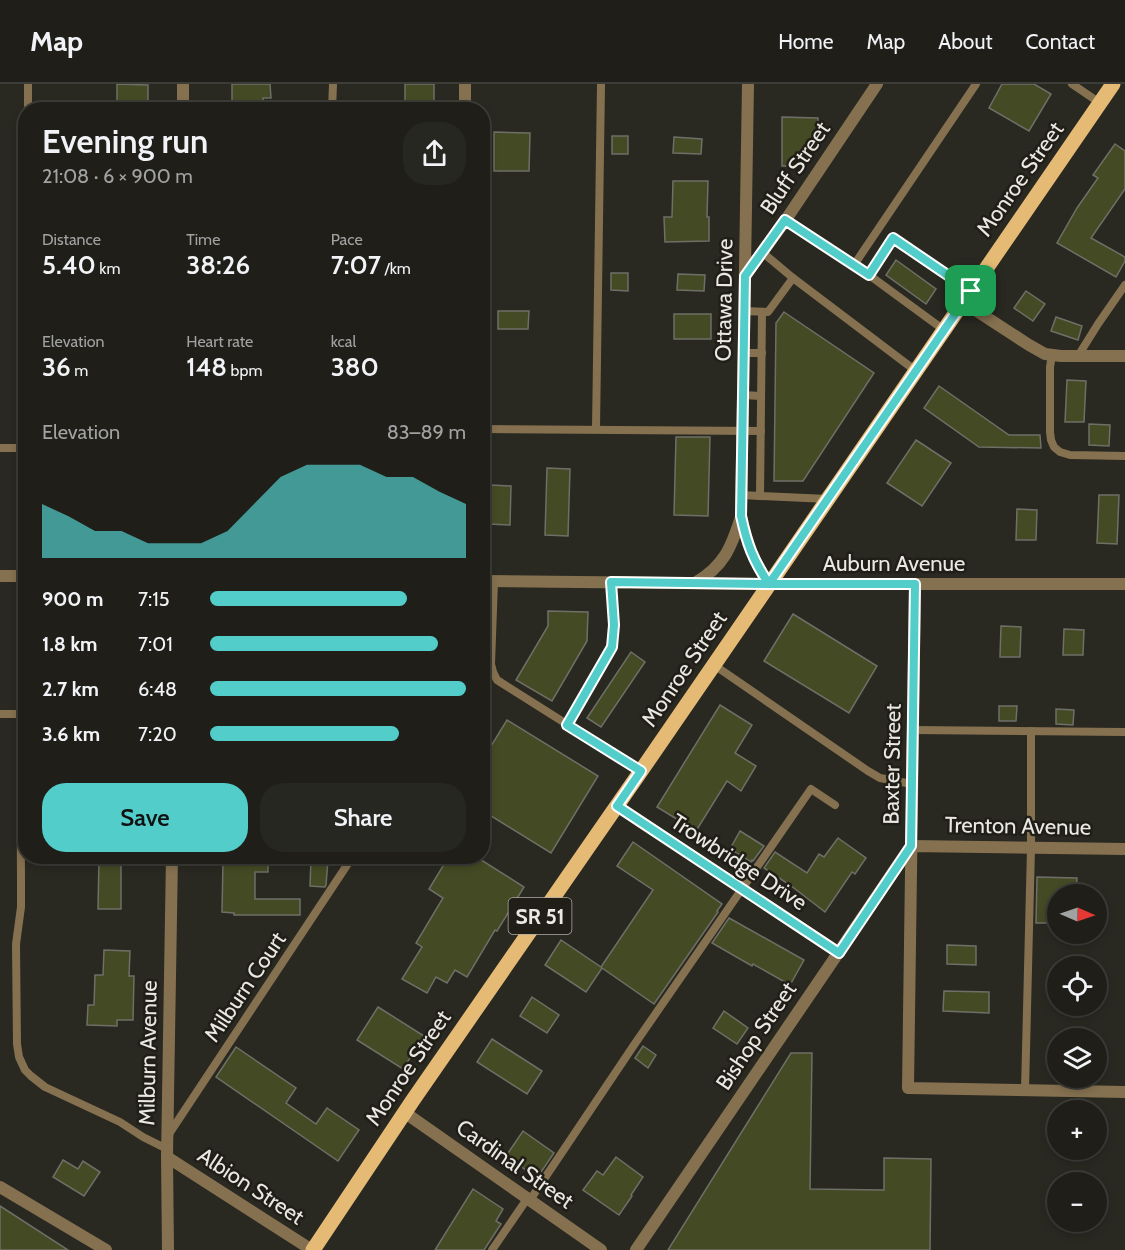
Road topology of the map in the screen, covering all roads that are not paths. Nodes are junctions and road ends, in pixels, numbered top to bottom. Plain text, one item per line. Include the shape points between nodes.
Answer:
1 (28, 84) edge
2 (183, 84) edge
3 (333, 84) edge
4 (465, 84) edge
5 (601, 84) edge
6 (748, 84) edge
7 (877, 84) edge
8 (976, 84) edge
9 (1072, 84) edge
10 (1113, 84) edge
11 (28, 102) edge
12 (183, 102) edge
13 (332, 102) edge
14 (465, 102) edge
15 (1100, 103) junction
16 (785, 220) junction
17 (762, 252) junction
18 (854, 265) junction
19 (869, 275) junction
20 (745, 276) junction
21 (793, 278) junction
22 (1125, 285) edge
23 (967, 297) junction
24 (744, 310) junction
25 (762, 312) junction
26 (944, 330) junction
27 (744, 353) junction
28 (762, 353) junction
29 (1052, 355) junction
30 (1078, 356) junction
31 (1125, 356) edge
32 (916, 371) junction
33 (743, 395) junction
34 (761, 396) junction
35 (490, 429) edge
36 (596, 429) junction
37 (742, 430) junction
38 (761, 431) junction
39 (0, 448) edge
40 (18, 448) edge
41 (1125, 456) edge
42 (742, 495) junction
43 (760, 496) junction
44 (828, 499) junction
45 (741, 516) junction
46 (0, 576) edge
47 (18, 576) edge
48 (490, 581) edge
49 (611, 582) junction
50 (695, 583) junction
51 (769, 584) junction
52 (915, 584) junction
53 (1125, 585) edge
54 (490, 622) edge
55 (714, 665) junction
56 (0, 714) edge
57 (18, 714) edge
58 (567, 725) junction
59 (913, 730) junction
60 (1031, 731) junction
61 (1125, 732) edge
62 (641, 771) junction
63 (912, 784) junction
64 (835, 805) dead end
65 (617, 806) junction
66 (911, 846) junction
67 (1030, 848) junction
68 (1125, 849) edge
69 (21, 864) edge
70 (172, 864) edge
71 (348, 864) edge
72 (742, 888) junction
73 (839, 953) junction
74 (1025, 1090) junction
75 (1125, 1092) edge
76 (404, 1112) junction
77 (167, 1148) junction
78 (0, 1187) edge
79 (529, 1199) junction
80 (106, 1250) edge
81 (168, 1250) edge
82 (313, 1250) edge
83 (492, 1250) edge
84 (601, 1250) edge
85 (636, 1250) edge

1 - 11 lane
2 - 12 street
3 - 13 lane
4 - 14 street
5 - 36 lane
6 - 20 street, Ottawa Drive
7 - 16 street, Bluff Street
8 - 18 lane
9 - 15 lane
10 - 15 main road, Monroe Street / SR 51
15 - 23 main road, Monroe Street / SR 51
16 - 17 street, Bluff Street
16 - 18 lane
17 - 20 street, Bluff Street
17 - 21 lane
18 - 19 lane
19 - 23 lane via 893,238
19 - 26 lane
20 - 24 street, Ottawa Drive
21 - 25 lane via 768,312
21 - 32 lane
22 - 30 lane
23 - 26 main road, Monroe Street / SR 51
23 - 29 street via 1029,345
24 - 25 lane
24 - 27 street, Ottawa Drive
25 - 28 lane
26 - 32 main road, Monroe Street / SR 51
27 - 28 lane
27 - 33 street, Ottawa Drive
28 - 34 lane
29 - 30 street
29 - 41 lane via 1050,432 1054,447 1070,455
30 - 31 street
32 - 44 main road, Monroe Street / SR 51
33 - 34 lane
33 - 37 street, Ottawa Drive
34 - 38 lane
35 - 36 lane
36 - 37 lane
37 - 38 lane
37 - 42 street, Ottawa Drive
38 - 43 lane
39 - 40 lane
42 - 43 lane
42 - 45 street, Ottawa Drive
43 - 44 lane
44 - 51 main road, Monroe Street / SR 51
45 - 50 street, Ottawa Drive via 720,563
45 - 51 street, Ottawa Drive via 751,554
46 - 47 street
48 - 49 street, Auburn Avenue
49 - 50 street, Auburn Avenue
49 - 58 lane via 612,647
50 - 51 street, Auburn Avenue
51 - 52 street, Auburn Avenue
51 - 55 main road, Monroe Street / SR 51
52 - 53 street, Auburn Avenue
52 - 59 street, Baxter Street
54 - 58 lane via 491,663 497,680
55 - 62 main road, Monroe Street / SR 51
55 - 63 lane via 868,771
56 - 57 lane
58 - 62 lane
59 - 60 lane
59 - 63 street, Baxter Street
60 - 61 lane
60 - 67 lane
62 - 65 main road, Monroe Street / SR 51
63 - 66 street, Baxter Street
64 - 72 lane via 811,789
65 - 72 street, Trowbridge Drive
65 - 76 main road, Monroe Street / SR 51
66 - 67 street, Trenton Avenue
66 - 73 street, Bishop Street
66 - 74 street, Baxter Street via 908,1088
67 - 68 street, Trenton Avenue
67 - 74 lane
69 - 77 lane via 16,944 17,1044 25,1070 45,1087
70 - 77 street, Milburn Avenue
71 - 77 lane, Milburn Court
72 - 73 street, Trowbridge Drive
72 - 79 lane
73 - 85 street, Bishop Street
74 - 75 street
76 - 79 street, Cardinal Street
76 - 82 main road, Monroe Street / SR 51
77 - 81 street, Milburn Avenue
77 - 82 street, Albion Street
78 - 80 street
79 - 83 lane
79 - 84 street, Cardinal Street

